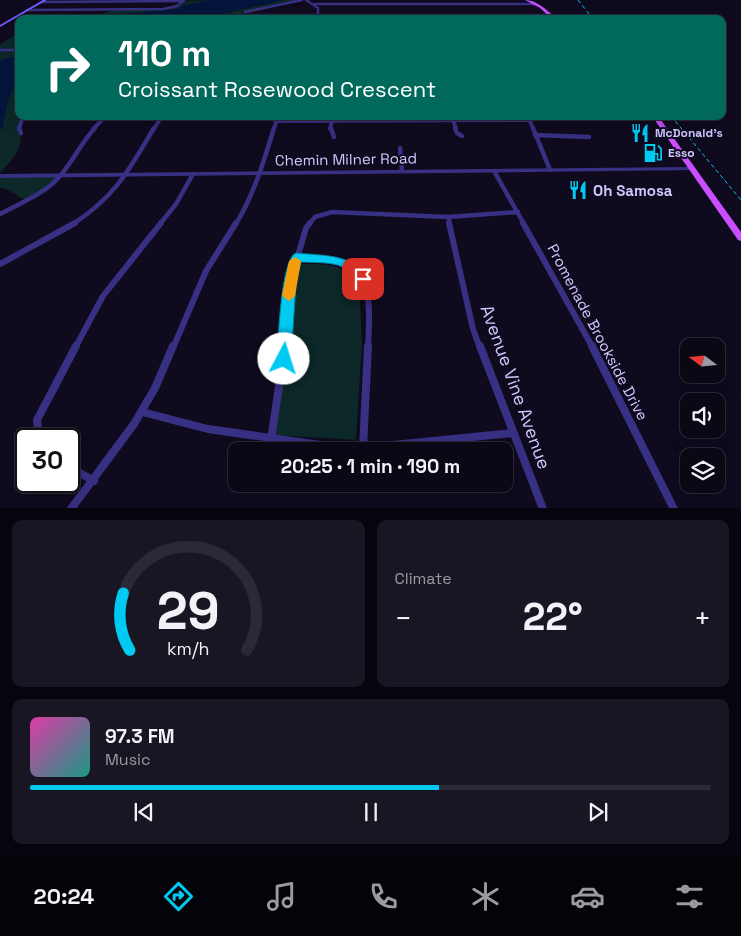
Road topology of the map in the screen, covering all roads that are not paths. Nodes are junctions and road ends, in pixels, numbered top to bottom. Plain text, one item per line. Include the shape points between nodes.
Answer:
1 (136, 0) edge
2 (184, 0) edge
3 (302, 0) edge
4 (306, 0) edge
5 (527, 0) edge
6 (44, 1) edge
7 (363, 2) edge
8 (424, 2) edge
9 (313, 4) junction
10 (535, 4) junction
11 (27, 10) junction
12 (125, 10) junction
13 (245, 14) junction
14 (550, 14) joint
15 (19, 15) edge
16 (234, 15) edge
17 (269, 15) edge
18 (317, 15) edge
19 (364, 15) joint
20 (428, 15) junction
21 (15, 17) edge
22 (0, 26) edge
23 (0, 50) edge
24 (15, 50) edge
25 (21, 120) edge
26 (102, 120) edge
27 (160, 120) edge
28 (276, 120) edge
29 (304, 120) edge
30 (453, 120) joint
31 (530, 120) edge
32 (658, 120) edge
33 (332, 121) junction
34 (21, 133) dead end
35 (535, 135) junction
36 (334, 136) dead end
37 (462, 136) dead end
38 (589, 137) dead end
39 (400, 148) dead end
40 (693, 169) junction
41 (550, 170) junction
42 (402, 171) junction
43 (494, 171) junction
44 (261, 172) junction
45 (126, 174) junction
46 (193, 174) junction
47 (0, 176) edge
48 (60, 176) junction
49 (518, 212) junction
50 (0, 214) edge
51 (448, 217) junction
52 (732, 226) junction
53 (741, 238) edge
54 (741, 243) edge
55 (296, 258) junction
56 (0, 264) edge
57 (142, 412) junction
58 (38, 428) edge
59 (513, 433) junction
60 (271, 440) junction
61 (294, 442) edge
62 (364, 442) edge
63 (423, 442) edge
64 (80, 473) edge
65 (94, 481) junction
66 (71, 508) edge
67 (543, 508) edge
68 (674, 508) edge

1 - 2 street
1 - 6 street
1 - 12 street
2 - 12 street via 171,8
3 - 13 street
4 - 9 street
5 - 10 main road
6 - 11 main road
7 - 8 street
7 - 9 street
7 - 19 street
8 - 10 street
8 - 20 street
9 - 18 street via 318,8
10 - 14 main road
11 - 12 street
11 - 15 main road
13 - 16 street
13 - 17 street
14 - 20 street
19 - 20 street
21 - 22 main road
23 - 24 street
25 - 34 street
26 - 48 street via 83,140
27 - 45 street
28 - 44 street
29 - 33 street
30 - 33 street
30 - 37 street via 457,133
31 - 35 street
32 - 40 main road
33 - 36 street via 330,131
35 - 38 street
35 - 41 street
39 - 42 street
40 - 41 street, Chemin Milner Road
40 - 52 main road
41 - 43 street, Chemin Milner Road
42 - 43 street, Chemin Milner Road
42 - 44 street, Chemin Milner Road
43 - 49 street, Promenade Brookside Drive
44 - 46 street, Chemin Milner Road
44 - 57 street via 245,209 206,271
45 - 46 street, Chemin Milner Road
45 - 48 street, Chemin Milner Road
45 - 56 street via 98,207
46 - 58 street via 176,204 103,296 38,420
47 - 48 street, Chemin Milner Road
48 - 50 street via 45,190
49 - 51 street
49 - 68 street, Promenade Brookside Drive via 598,358
51 - 55 street via 332,212 315,217 306,228
51 - 59 street, Avenue Vine Avenue via 473,329
52 - 53 main road
52 - 54 main road
55 - 60 street via 290,283 284,359
55 - 62 street via 341,262 353,267 363,279 367,313
57 - 60 street via 208,429
57 - 65 street
59 - 63 street
59 - 67 street, Avenue Vine Avenue
60 - 61 street
64 - 65 street
65 - 66 street

